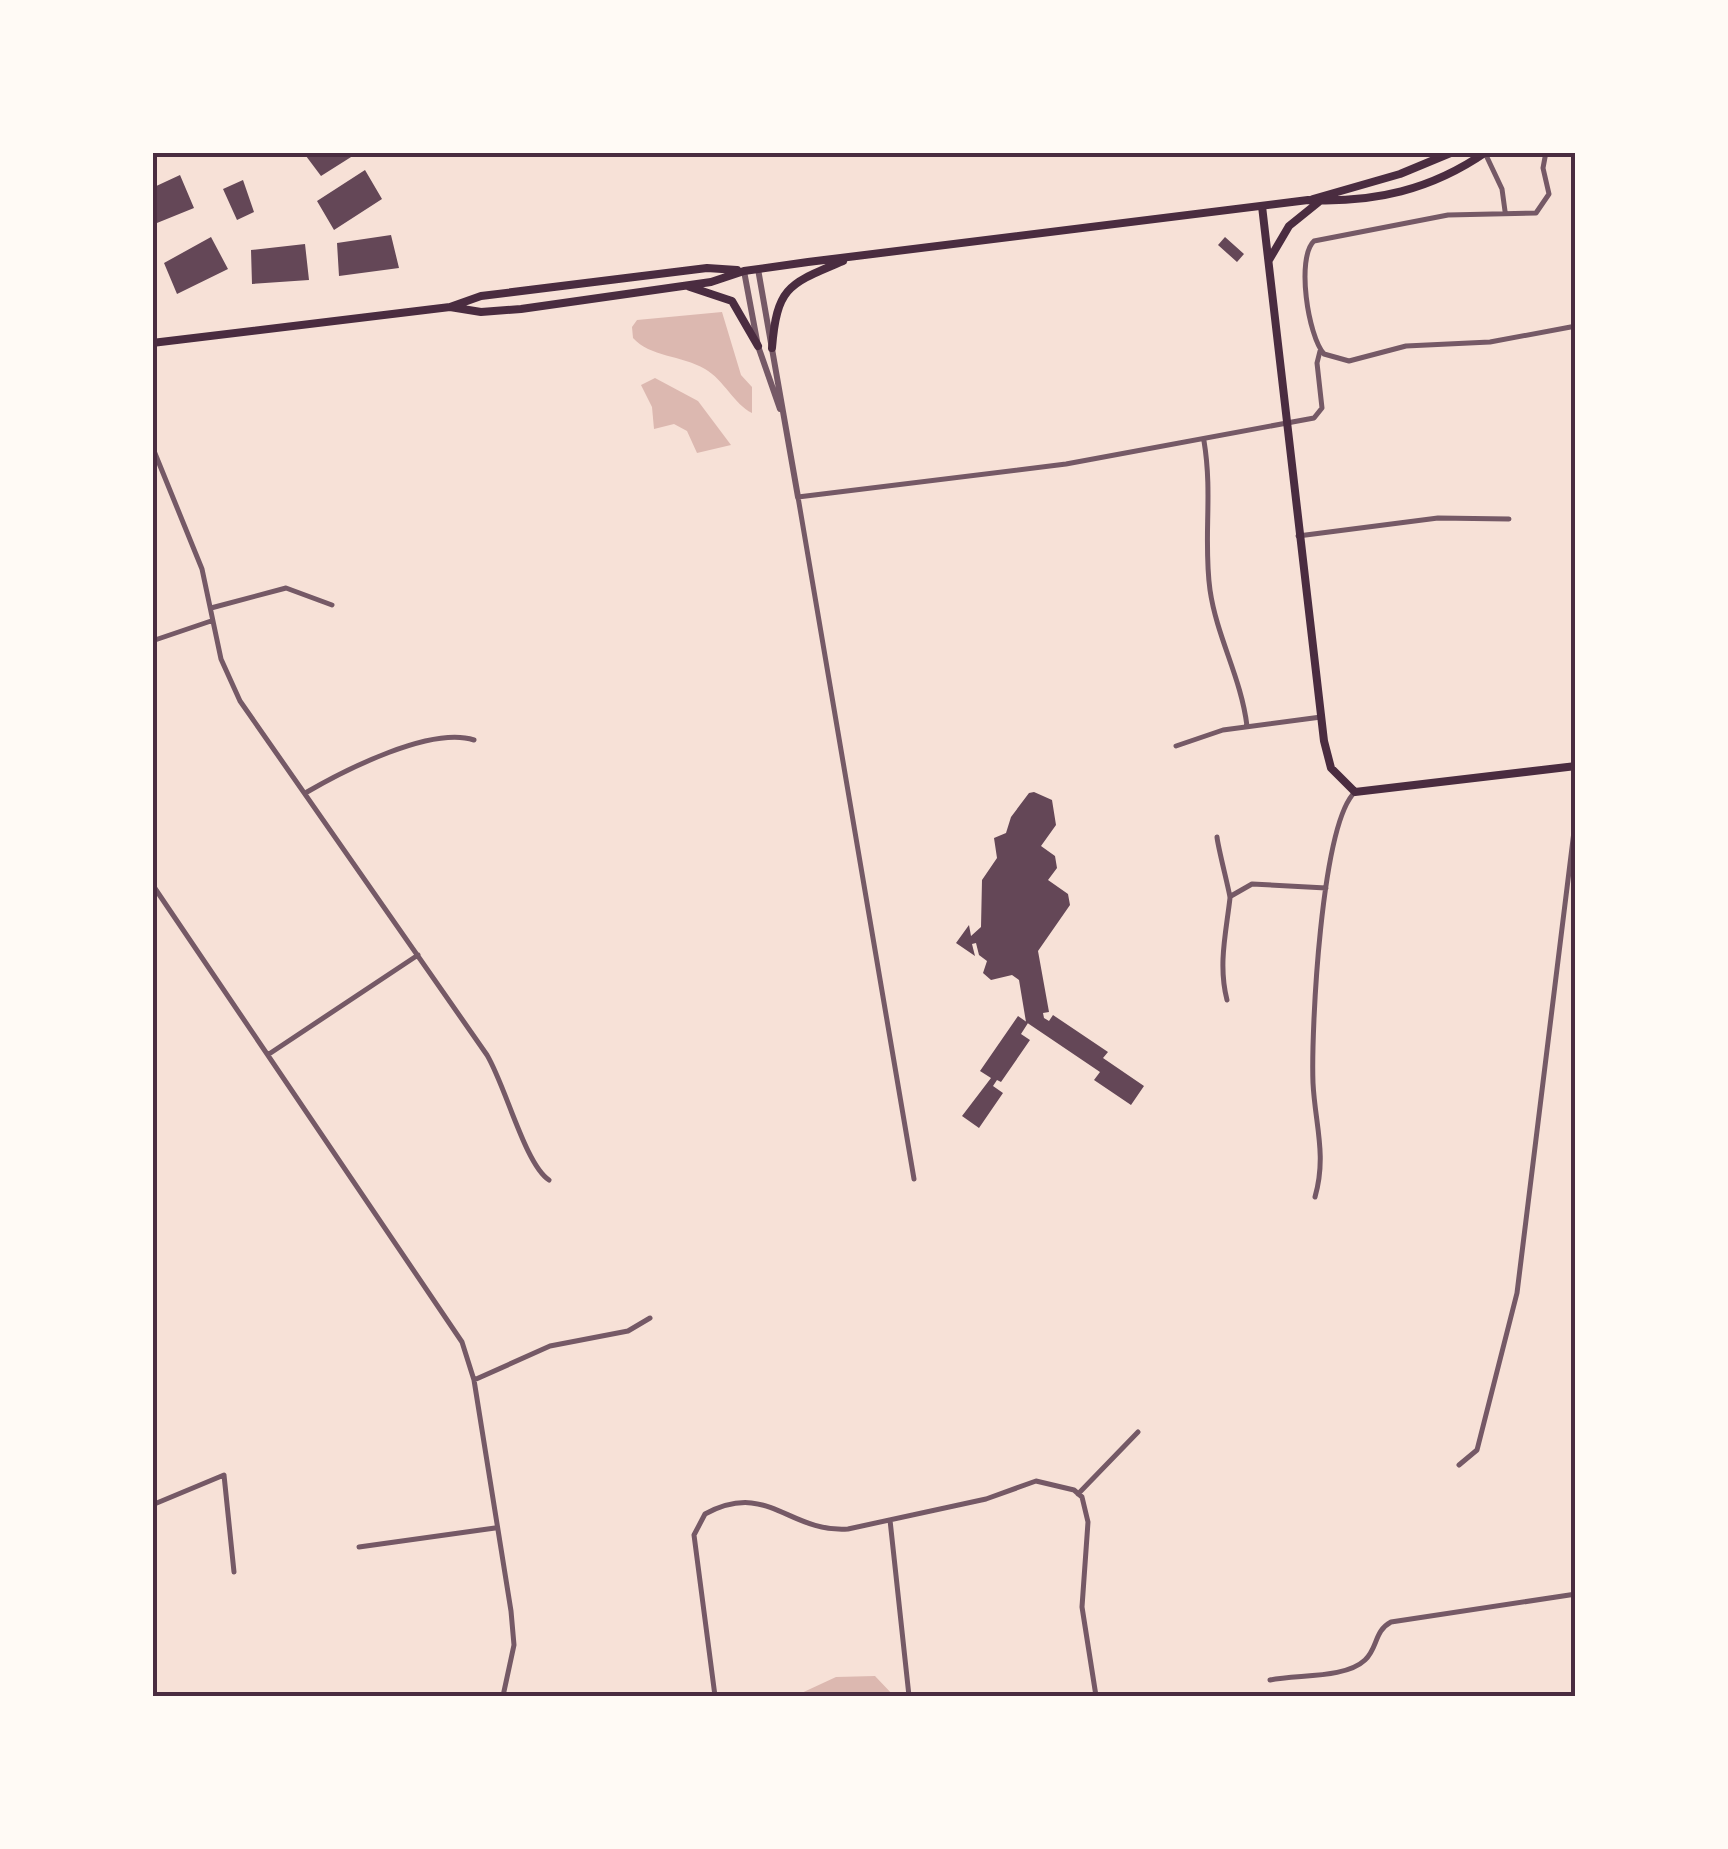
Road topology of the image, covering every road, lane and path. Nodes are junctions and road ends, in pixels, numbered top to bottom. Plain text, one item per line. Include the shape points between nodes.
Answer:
1 (1546, 152) edge
2 (1485, 153) edge
3 (1448, 154) edge
4 (1308, 200) junction
5 (1320, 201) junction
6 (1262, 206) junction
7 (1504, 211) junction
8 (852, 257) junction
9 (1269, 260) junction
10 (758, 269) junction
11 (744, 271) junction
12 (686, 286) junction
13 (450, 307) junction
14 (1576, 326) edge
15 (152, 343) edge
16 (758, 346) junction
17 (772, 348) junction
18 (1320, 350) junction
19 (1286, 424) junction
20 (788, 430) junction
21 (1204, 441) junction
22 (152, 446) edge
23 (798, 498) junction
24 (1509, 520) dead end
25 (1298, 536) junction
26 (332, 606) dead end
27 (211, 608) junction
28 (213, 621) junction
29 (152, 640) edge
30 (1321, 717) junction
31 (1247, 726) junction
32 (474, 740) dead end
33 (1176, 746) dead end
34 (1576, 766) edge
35 (307, 792) junction
36 (1356, 792) junction
37 (1576, 814) edge
38 (1216, 837) dead end
39 (152, 884) edge
40 (1326, 888) junction
41 (1231, 896) junction
42 (418, 955) junction
43 (1227, 1000) dead end
44 (268, 1054) junction
45 (914, 1179) dead end
46 (548, 1180) dead end
47 (1315, 1197) dead end
48 (650, 1318) dead end
49 (474, 1380) junction
50 (1138, 1432) dead end
51 (1460, 1465) dead end
52 (1078, 1494) junction
53 (152, 1504) edge
54 (890, 1520) junction
55 (496, 1528) junction
56 (359, 1546) dead end
57 (234, 1572) dead end
58 (1576, 1594) edge
59 (1270, 1680) dead end
60 (502, 1696) edge
61 (716, 1696) edge
62 (909, 1696) edge
63 (1096, 1696) edge

1 - 7 street via 1546,204 1532,214
2 - 5 main road via 1408,191
2 - 7 street
3 - 4 main road
4 - 5 main road
4 - 6 main road
5 - 9 main road via 1289,226
6 - 8 main road
6 - 9 main road
7 - 18 street via 1314,241 1304,262
8 - 10 main road
8 - 17 main road via 785,291
9 - 19 main road
10 - 11 main road
10 - 17 street
11 - 12 main road
11 - 13 main road via 708,268 527,290
11 - 16 street
12 - 13 main road via 502,310
12 - 16 main road via 732,301
13 - 15 main road
14 - 18 street via 1490,342 1406,346 1350,360
16 - 20 street
17 - 20 street
18 - 19 street via 1322,412
19 - 21 street
19 - 25 main road
20 - 23 street
21 - 23 street
21 - 31 street via 1212,489 1210,589 1243,688
22 - 27 street
23 - 45 street
24 - 25 street via 1438,518
25 - 30 main road
26 - 27 street via 286,588
27 - 28 street
28 - 29 street
28 - 35 street via 240,701
30 - 31 street
30 - 36 main road via 1331,768
31 - 33 street
32 - 35 street via 440,737
34 - 36 main road
35 - 42 street
36 - 40 street via 1336,828
37 - 51 street via 1518,1293 1477,1450
38 - 41 street
39 - 44 street
40 - 41 street via 1252,884
40 - 47 street via 1313,1078 1323,1150
41 - 43 street via 1221,976
42 - 44 street
42 - 46 street via 500,1077 528,1156
44 - 49 street via 453,1325
48 - 49 street via 628,1330 550,1346
49 - 55 street
50 - 52 street
52 - 54 street via 1036,1481 986,1500
52 - 63 street via 1088,1522 1082,1607
53 - 57 street via 224,1476
54 - 61 street via 825,1530 757,1502 712,1510 700,1519 694,1536
54 - 62 street
55 - 56 street
55 - 60 street via 514,1645
58 - 59 street via 1391,1622 1379,1630 1362,1664

